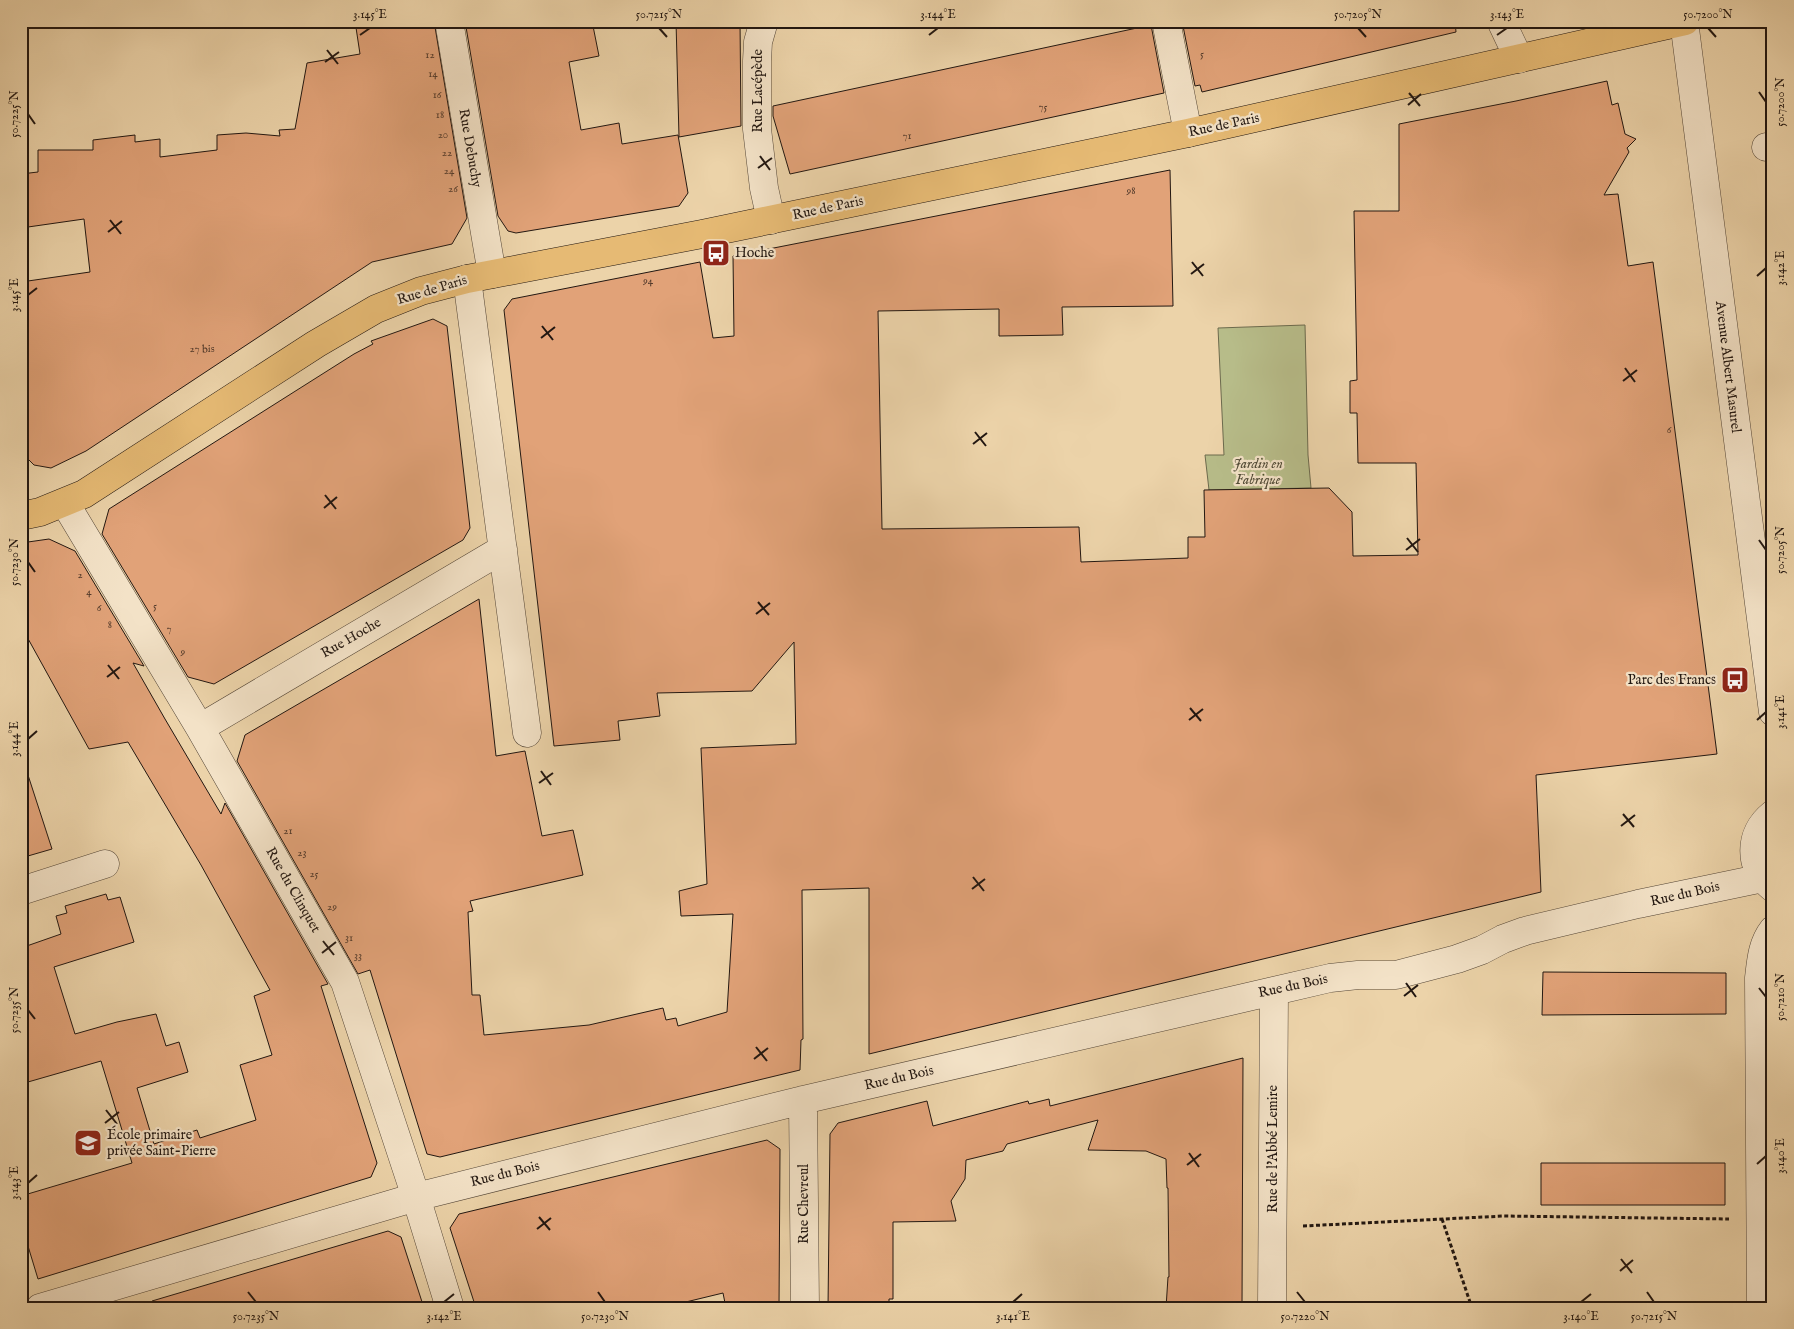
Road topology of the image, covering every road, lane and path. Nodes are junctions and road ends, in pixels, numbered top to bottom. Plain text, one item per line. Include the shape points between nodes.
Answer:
1 (449, 21) edge
2 (764, 21) edge
3 (1166, 21) edge
4 (1501, 21) edge
5 (1684, 21) edge
6 (1519, 59) junction
7 (1188, 133) junction
8 (771, 220) junction
9 (480, 276) junction
10 (65, 503) junction
11 (21, 516) edge
12 (503, 549) junction
13 (1773, 712) edge
14 (200, 728) junction
15 (527, 733) dead end
16 (1773, 814) edge
17 (105, 864) dead end
18 (1768, 883) edge
19 (21, 891) edge
20 (1773, 930) edge
21 (1274, 990) junction
22 (803, 1100) junction
23 (416, 1196) junction
24 (1760, 1219) junction
25 (1442, 1220) junction
26 (1272, 1228) junction
27 (40, 1308) edge
28 (450, 1308) edge
29 (804, 1308) edge
30 (1272, 1308) edge
31 (1472, 1308) edge
32 (1761, 1308) edge

1 - 9 street, Rue Debuchy
2 - 8 street, Rue Lacépède via 758,42 757,129
3 - 7 street
4 - 6 street
5 - 6 main road, Rue de Paris
5 - 13 street, Avenue Albert Masurel
6 - 7 main road, Rue de Paris
7 - 8 main road, Rue de Paris
8 - 9 main road, Rue de Paris
9 - 10 main road, Rue de Paris via 399,299 346,326 104,482
9 - 12 street
10 - 11 main road, Rue de Paris
10 - 14 street, Rue du Clinquet
12 - 14 street, Rue Hoche
12 - 15 street
14 - 23 street, Rue du Clinquet via 345,982
16 - 18 street via 1758,831 1754,844 1754,859
17 - 19 street
18 - 21 street, Rue du Bois via 1728,884 1525,931 1457,959 1396,975 1358,974
20 - 24 street via 1762,952 1759,978
21 - 22 street, Rue du Bois
21 - 26 street, Rue de l'Abbé Lemire
22 - 23 street, Rue du Bois
22 - 29 street, Rue Chevreul
23 - 27 street, Rue du Bois
23 - 28 street, Rue du Clinquet
24 - 25 path via 1504,1216
24 - 32 street
25 - 26 path
25 - 31 path
26 - 30 street, Rue de l'Abbé Lemire

